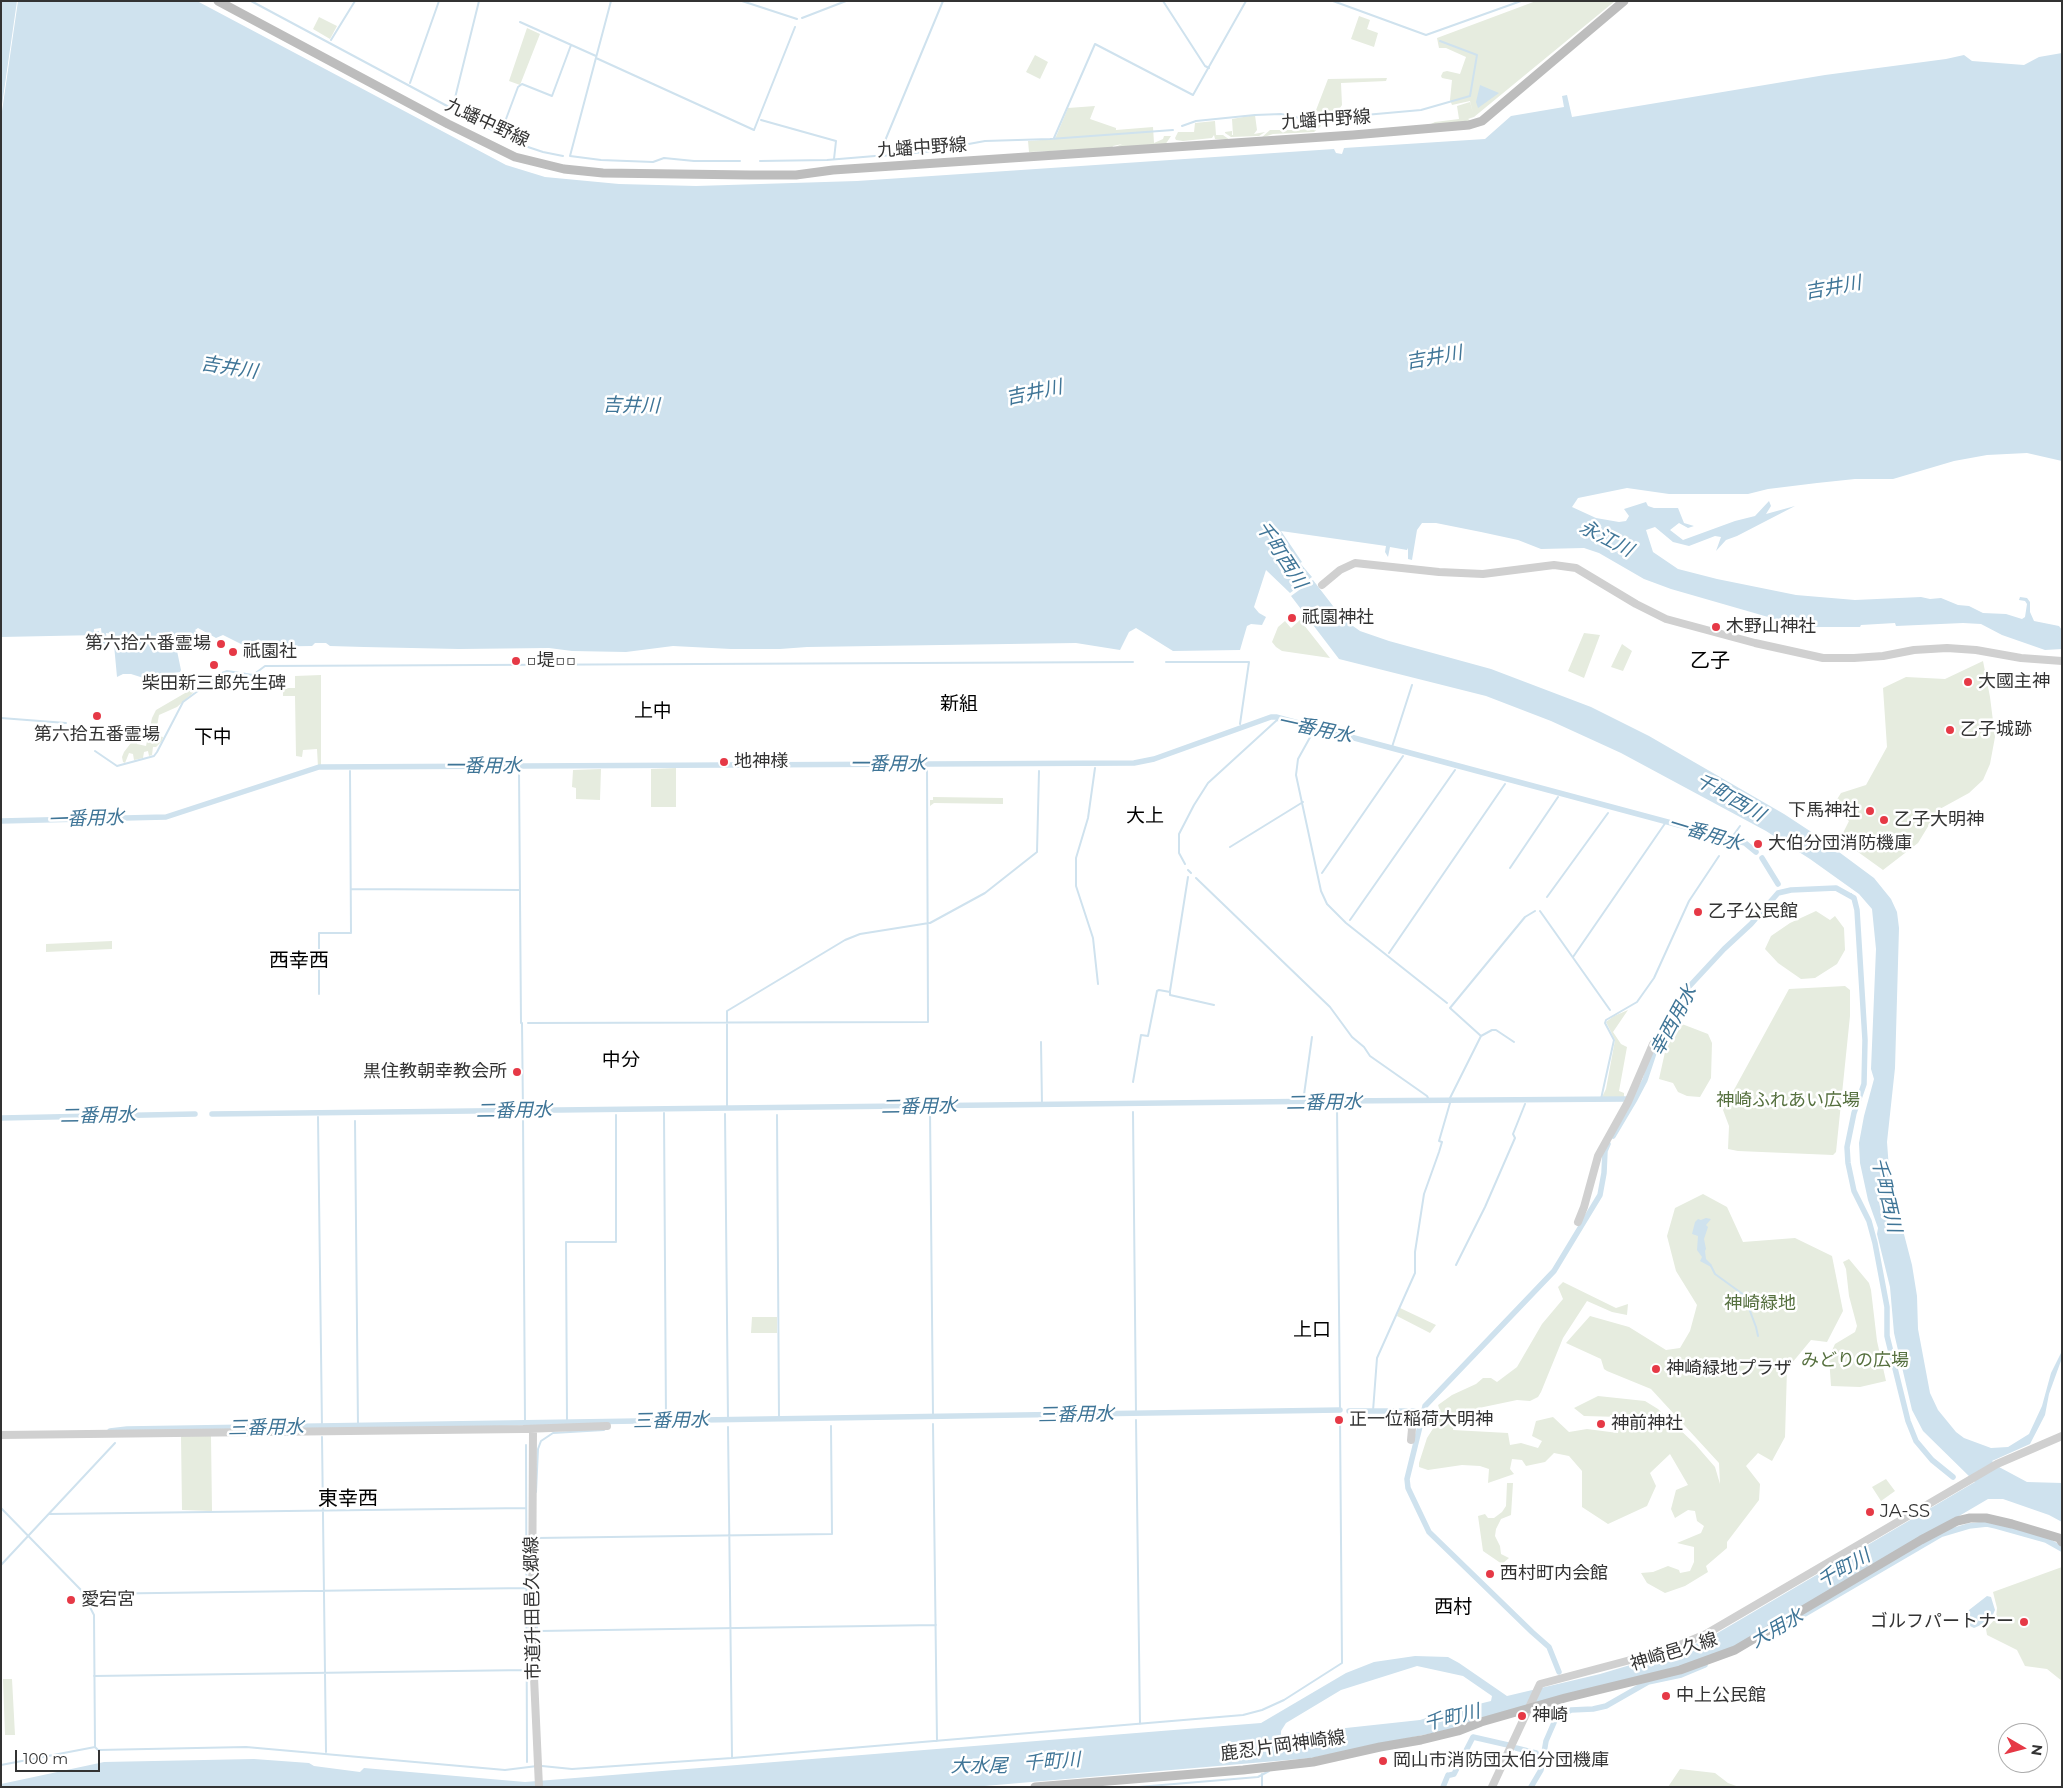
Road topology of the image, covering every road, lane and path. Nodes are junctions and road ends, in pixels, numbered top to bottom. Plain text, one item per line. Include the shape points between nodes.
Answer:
1 (218, 1) edge
2 (1624, 1) edge
3 (1322, 585) dead end
4 (2062, 661) edge
5 (1653, 1044) dead end
6 (1578, 1222) dead end
7 (1394, 1416) dead end
8 (607, 1426) dead end
9 (532, 1429) junction
10 (1, 1435) edge
11 (2062, 1436) edge
12 (1411, 1440) dead end
13 (2062, 1542) edge
14 (1530, 1706) junction
15 (538, 1779) edge
16 (1035, 1787) edge
17 (1492, 1787) edge

1 - 2 main road, 九蟠中野線 via 516,157 564,169 603,173 750,175 796,175 1469,125 1482,121
3 - 4 street via 1355,563 1483,574 1554,565 1576,568 1666,619 1822,658 1883,656 1947,648
5 - 6 street via 1628,1102 1598,1156
7 - 12 street via 1409,1421
8 - 9 street
9 - 10 street
9 - 15 street, 市道升田邑久郷線 via 532,1633
11 - 14 street via 1997,1464 1706,1634 1668,1650 1540,1684
13 - 14 main road, 神崎邑久線 via 2059,1538 1986,1518 1957,1521 1735,1650 1680,1670
14 - 16 main road, 鹿忍片岡神崎線 via 1458,1731 1313,1762
14 - 17 street

